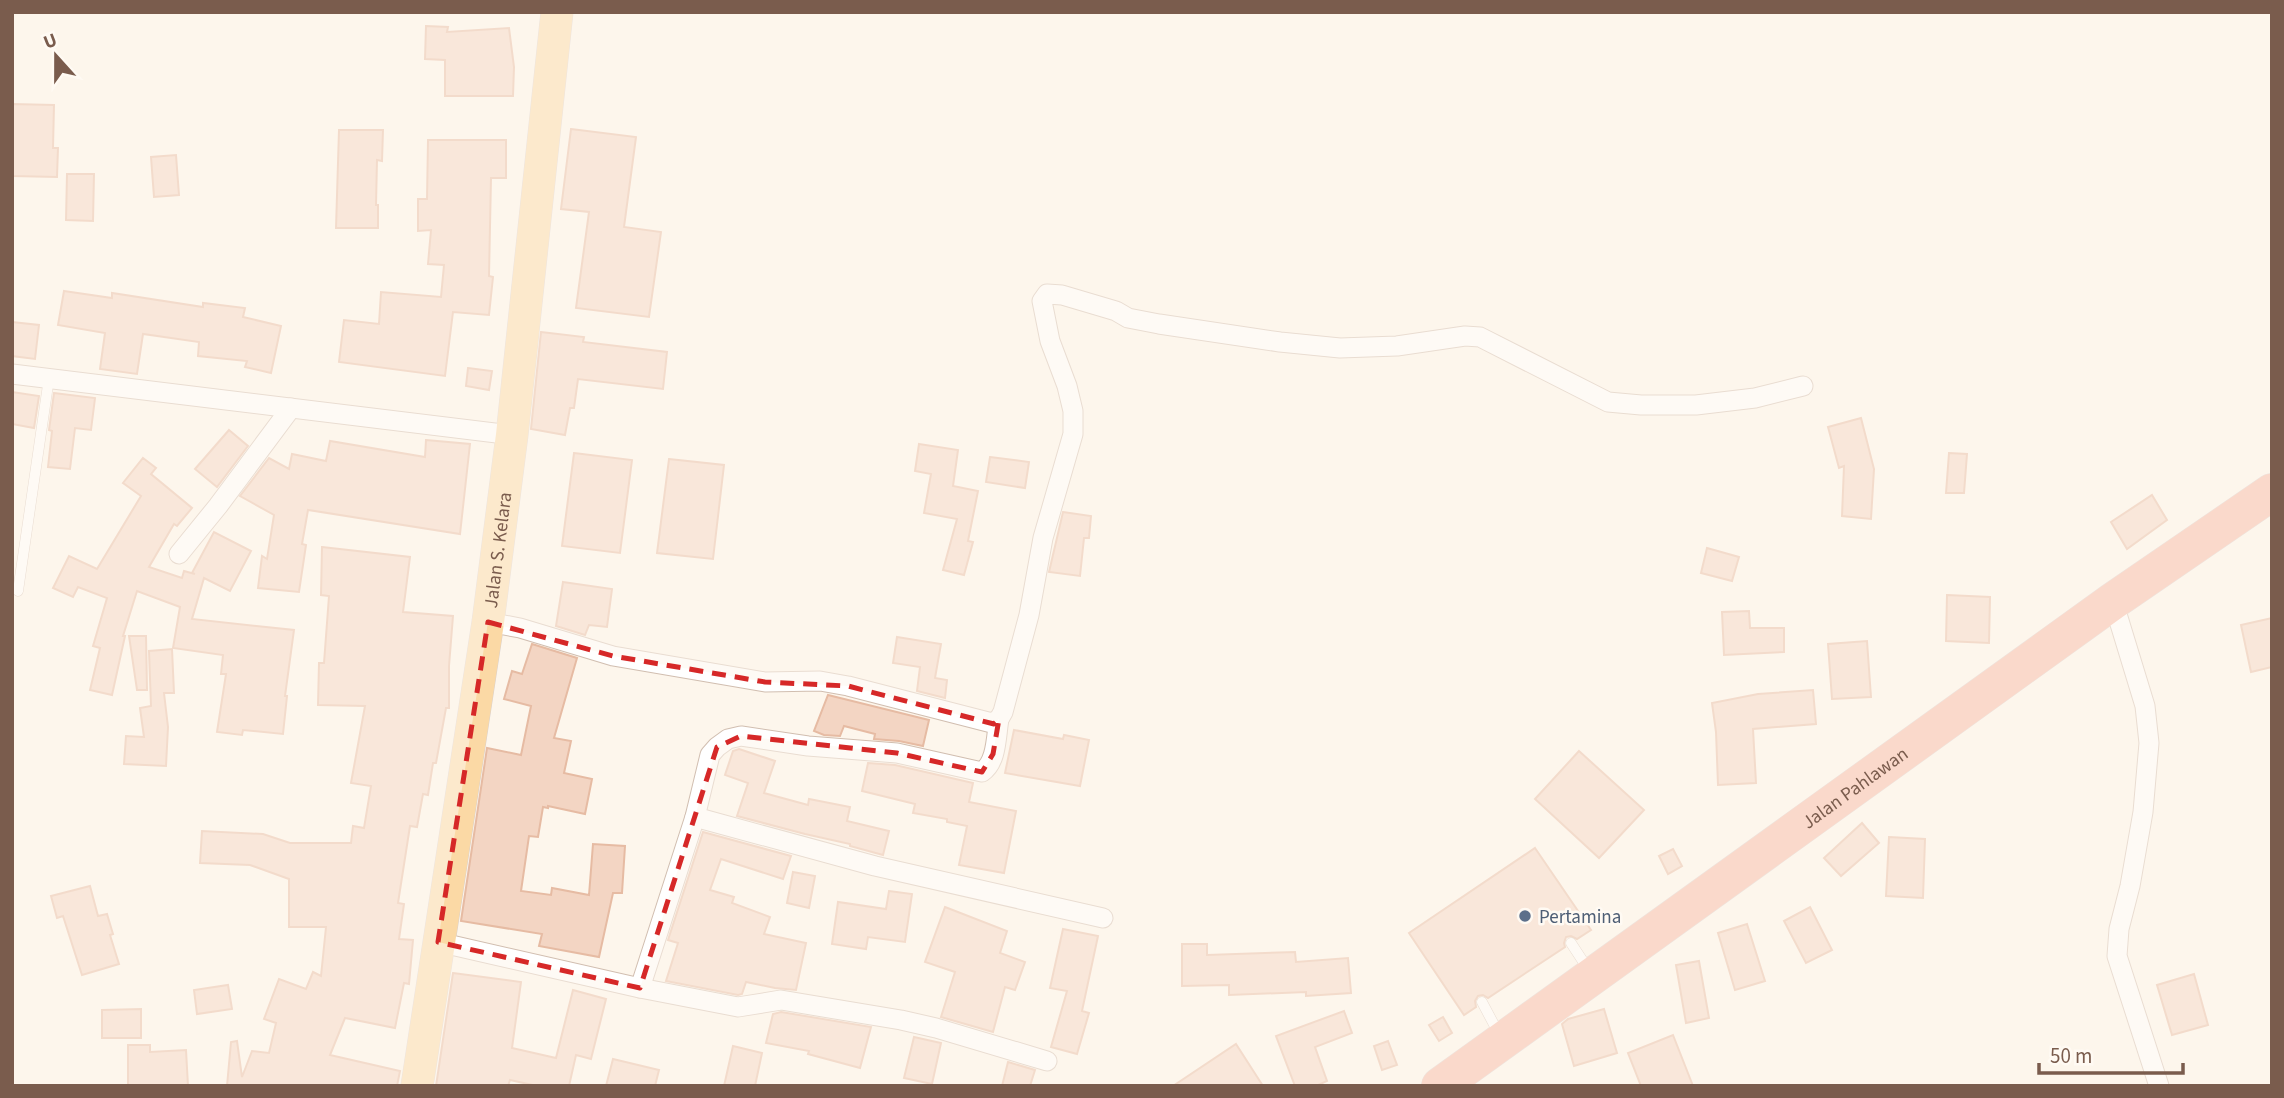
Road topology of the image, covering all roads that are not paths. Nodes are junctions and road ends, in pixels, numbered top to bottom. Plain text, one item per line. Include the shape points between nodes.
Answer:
1 (557, 12) edge
2 (12, 374) edge
3 (49, 378) junction
4 (1803, 386) dead end
5 (291, 408) junction
6 (512, 435) junction
7 (2272, 492) edge
8 (179, 554) dead end
9 (18, 591) dead end
10 (2113, 601) junction
11 (488, 622) junction
12 (999, 719) junction
13 (695, 817) junction
14 (1102, 918) dead end
15 (438, 942) junction
16 (1571, 943) dead end
17 (1593, 975) junction
18 (640, 988) junction
19 (1482, 1002) dead end
20 (1502, 1041) junction
21 (1047, 1061) dead end
22 (417, 1086) edge
23 (1440, 1086) edge
24 (2159, 1086) edge

1 - 6 main road, Jalan S. Kelara
2 - 3 street
3 - 5 street
3 - 9 lane
4 - 12 street via 1696,405 1608,402 1480,337 1340,348 1159,324 1047,294 1043,312 1067,386 1073,435
5 - 6 street
5 - 8 street
6 - 11 main road, Jalan S. Kelara
7 - 10 highway, Jalan Pahlawan
10 - 17 highway, Jalan Pahlawan
10 - 24 street via 2145,706 2149,743 2143,812 2117,956
11 - 12 street via 613,656 765,682 839,684 992,723
11 - 15 main road, Jalan S. Kelara
12 - 13 street via 993,754 982,772 897,753 741,736 728,740 710,755
13 - 14 street via 875,866
13 - 18 street
15 - 18 street
15 - 22 main road, Jalan S. Kelara
16 - 17 lane
17 - 20 highway, Jalan Pahlawan
18 - 21 street via 738,1007 781,1000 901,1020
19 - 20 lane
20 - 23 highway, Jalan Pahlawan

